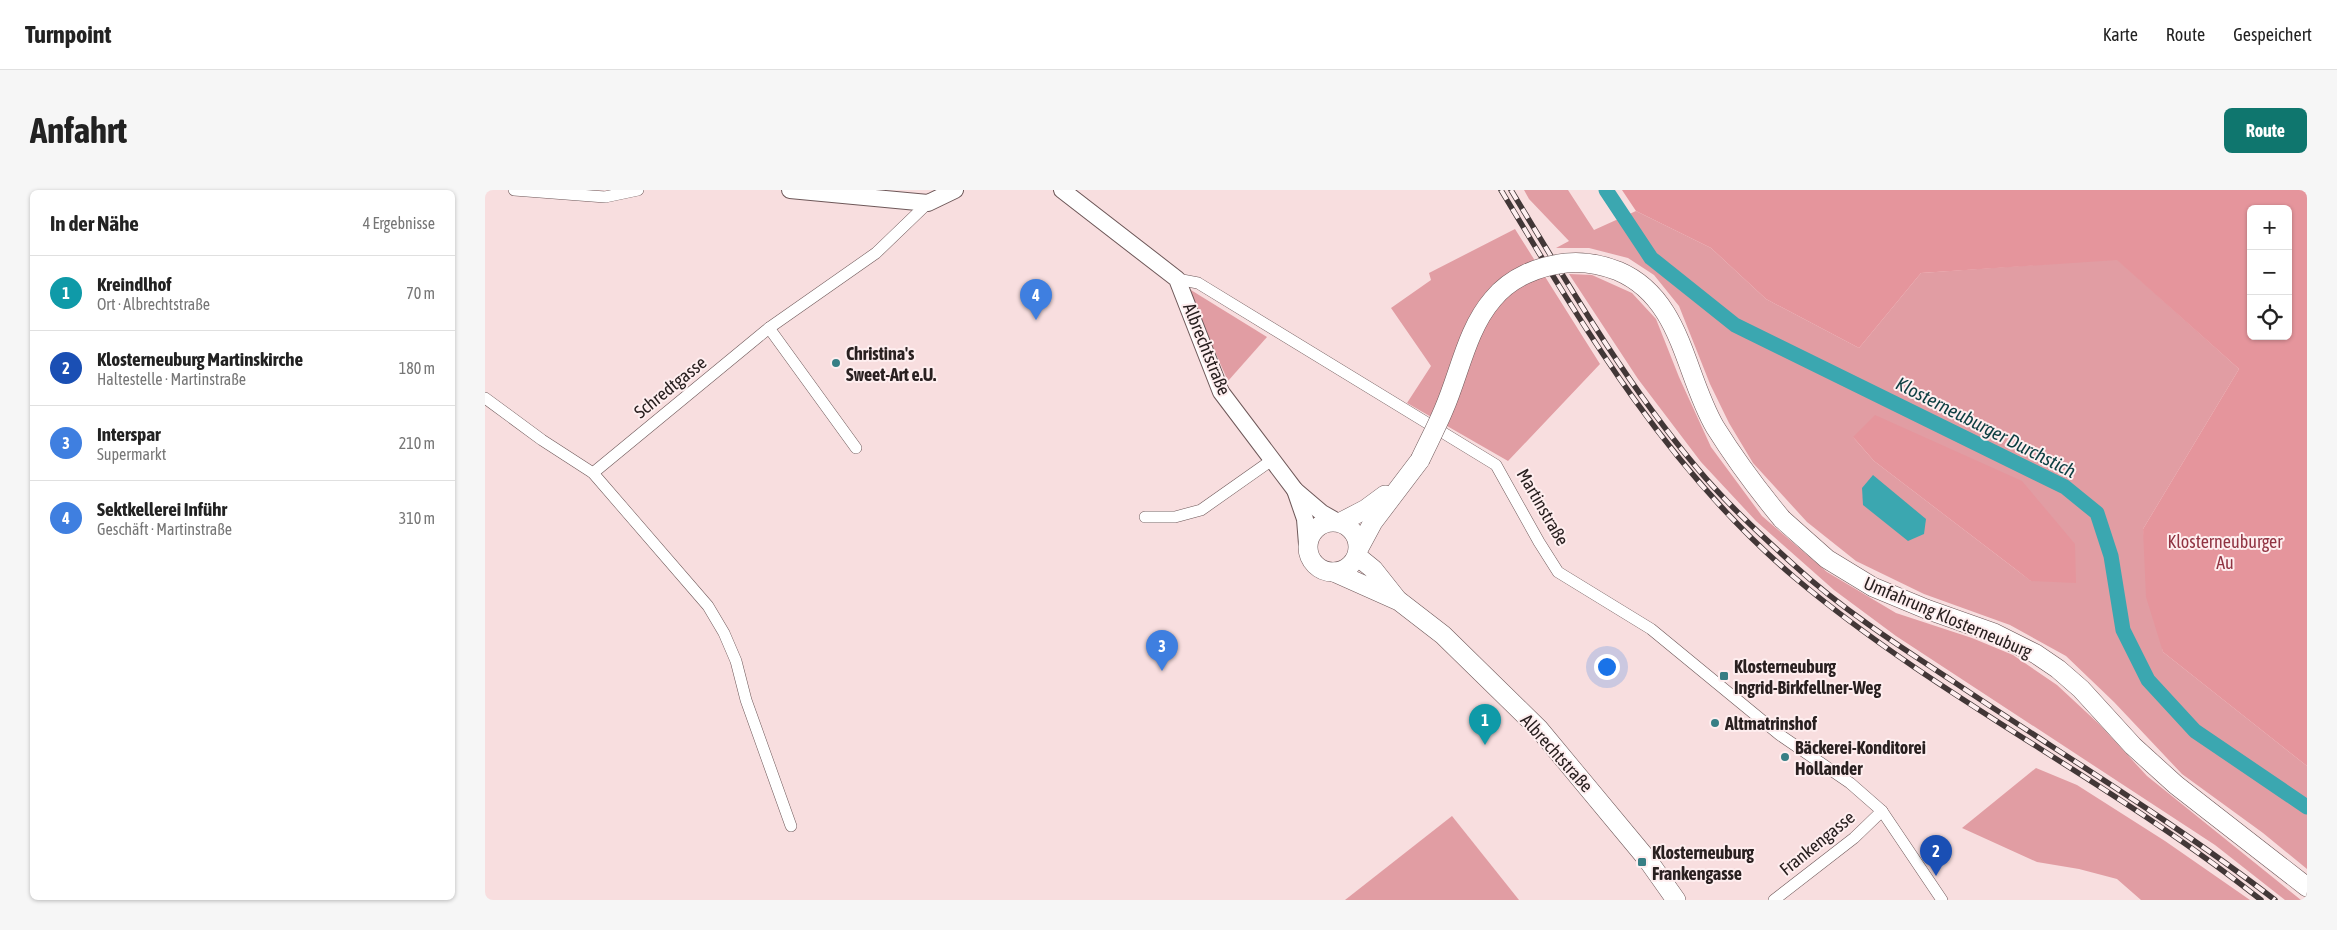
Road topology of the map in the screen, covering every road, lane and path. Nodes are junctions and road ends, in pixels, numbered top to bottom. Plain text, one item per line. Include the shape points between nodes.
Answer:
1 (513, 190) edge
2 (638, 190) edge
3 (790, 190) edge
4 (955, 190) edge
5 (1062, 190) edge
6 (928, 203) junction
7 (1177, 278) junction
8 (769, 328) junction
9 (485, 398) edge
10 (856, 448) dead end
11 (1272, 460) junction
12 (593, 473) junction
13 (1399, 484) junction
14 (1295, 490) junction
15 (1145, 517) dead end
16 (1339, 522) junction
17 (1307, 544) junction
18 (1358, 552) junction
19 (1334, 572) junction
20 (1399, 601) junction
21 (1881, 811) junction
22 (791, 826) dead end
23 (2307, 887) edge
24 (1676, 900) edge
25 (1774, 900) edge
26 (1942, 900) edge

1 - 2 street via 605,197
3 - 6 main road
4 - 6 main road
5 - 7 main road, Martinstraße
6 - 8 street, Schredtgasse via 876,252
7 - 11 main road, Albrechtstraße via 1221,392
7 - 21 street, Martinstraße via 1197,283 1496,465 1558,572 1651,629 1780,735 1850,783
8 - 10 street
8 - 12 street, Schredtgasse
9 - 12 street
11 - 14 main road, Albrechtstraße
11 - 15 street via 1201,510 1175,517
12 - 22 street via 708,606 724,633
13 - 16 main road, Umfahrung Klosterneuburg via 1366,509
13 - 18 main road, Umfahrung Klosterneuburg via 1373,522
13 - 23 main road, Umfahrung Klosterneuburg, bridge via 1420,460 1444,409 1475,326 1494,298 1525,274 1552,265 1601,264 1625,274 1661,306 1679,338 1715,426 1758,490 1782,519 1827,559 1873,587 1994,633 2058,669 2176,785
14 - 16 main road, Albrechtstraße via 1322,513
14 - 17 main road, Albrechtstraße via 1305,519
16 - 17 main road via 1317,527
16 - 18 main road via 1355,535
17 - 19 main road via 1313,562 1320,569
18 - 19 main road via 1348,567
18 - 20 main road, Albrechtstraße
19 - 20 main road, Albrechtstraße
20 - 24 main road, Albrechtstraße via 1443,635 1539,729 1642,852
21 - 25 street, Frankengasse via 1854,838
21 - 26 street, Martinstraße

